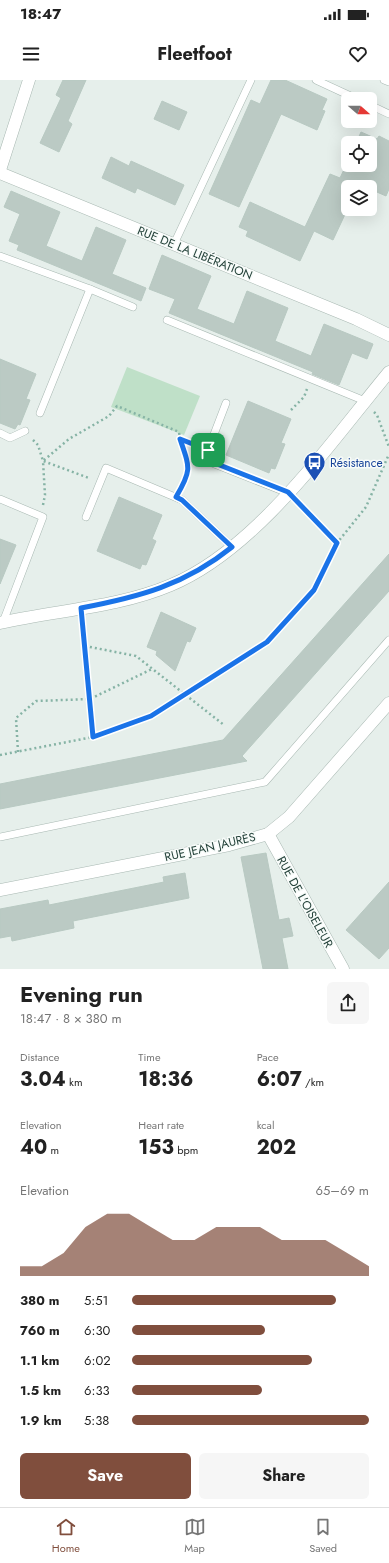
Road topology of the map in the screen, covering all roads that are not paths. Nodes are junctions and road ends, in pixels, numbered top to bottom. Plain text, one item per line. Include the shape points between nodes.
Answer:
1 (29, 80) edge
2 (251, 80) edge
3 (316, 80) edge
4 (384, 80) edge
5 (389, 82) edge
6 (342, 92) edge
7 (377, 108) edge
8 (389, 114) edge
9 (0, 172) edge
10 (174, 244) junction
11 (0, 256) edge
12 (90, 289) junction
13 (133, 307) dead end
14 (166, 320) dead end
15 (389, 335) edge
16 (389, 372) edge
17 (365, 401) junction
18 (226, 403) dead end
19 (40, 413) dead end
20 (25, 431) dead end
21 (0, 433) edge
22 (288, 492) junction
23 (0, 499) edge
24 (86, 517) dead end
25 (232, 547) junction
26 (2, 622) edge
27 (389, 640) edge
28 (389, 703) edge
29 (268, 834) junction
30 (0, 837) edge
31 (0, 890) edge
32 (343, 969) edge

1 - 9 street
2 - 10 lane
3 - 6 lane
4 - 5 lane
7 - 8 lane
9 - 10 street, RUE DE LA LIBÉRATION
10 - 15 street, RUE DE LA LIBÉRATION
11 - 12 lane
12 - 13 lane
12 - 19 lane
14 - 17 lane
16 - 17 street
17 - 22 street
18 - 22 lane via 208,450 212,462
20 - 21 lane via 10,438
22 - 25 street via 256,527
23 - 26 lane via 44,517
24 - 25 lane via 106,468 182,500
25 - 26 street via 213,562 171,585 122,600
27 - 30 lane via 265,782
28 - 29 street, RUE JEAN JAURÈS via 289,817
29 - 31 street, RUE JEAN JAURÈS via 229,845
29 - 32 street, RUE DE L'OISELEUR

